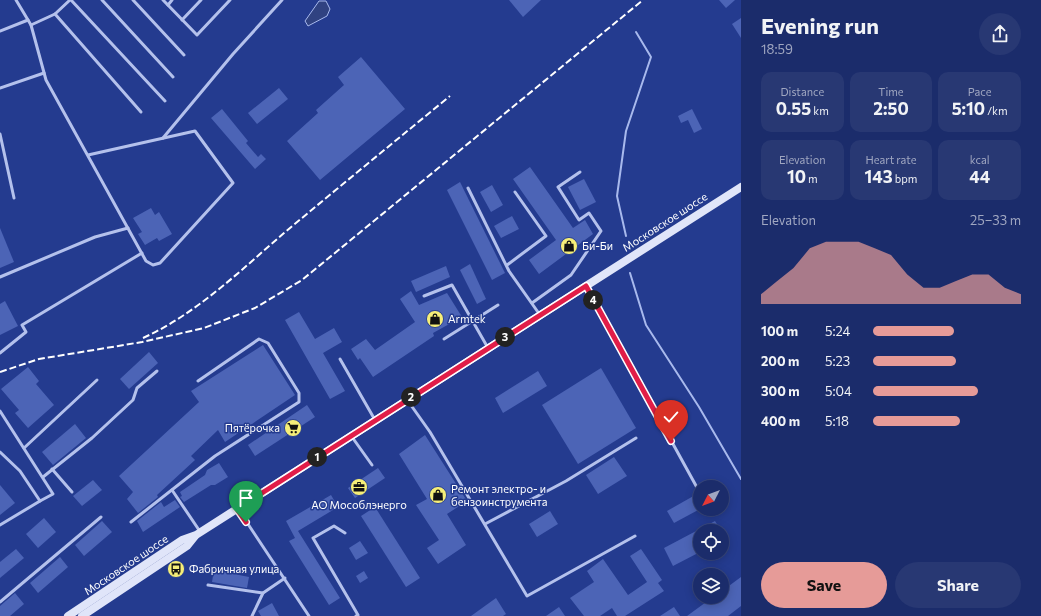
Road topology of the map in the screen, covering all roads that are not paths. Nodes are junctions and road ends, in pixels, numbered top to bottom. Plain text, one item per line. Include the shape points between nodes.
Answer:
1 (16, 0) edge
2 (70, 0) edge
3 (102, 0) edge
4 (133, 0) edge
5 (163, 0) edge
6 (172, 0) edge
7 (201, 0) edge
8 (230, 0) edge
9 (282, 0) edge
10 (168, 5) junction
11 (55, 14) junction
12 (28, 20) junction
13 (182, 20) junction
14 (31, 26) junction
15 (0, 31) edge
16 (184, 54) dead end
17 (44, 73) junction
18 (173, 77) dead end
19 (0, 88) edge
20 (165, 101) dead end
21 (141, 112) dead end
22 (0, 134) edge
23 (163, 138) junction
24 (88, 155) junction
25 (580, 172) dead end
26 (741, 186) edge
27 (468, 188) dead end
28 (515, 192) dead end
29 (14, 198) dead end
30 (128, 228) junction
31 (142, 253) junction
32 (507, 265) junction
33 (0, 277) edge
34 (586, 286) junction
35 (424, 296) dead end
36 (532, 303) junction
37 (498, 305) dead end
38 (540, 315) junction
39 (472, 321) junction
40 (444, 339) dead end
41 (488, 348) junction
42 (0, 352) edge
43 (340, 359) dead end
44 (156, 371) dead end
45 (97, 380) dead end
46 (198, 381) dead end
47 (407, 399) junction
48 (0, 411) edge
49 (375, 420) junction
50 (351, 435) junction
51 (636, 438) dead end
52 (24, 448) junction
53 (0, 452) edge
54 (372, 465) dead end
55 (52, 469) junction
56 (43, 477) junction
57 (693, 480) edge
58 (172, 490) junction
59 (72, 492) dead end
60 (40, 501) junction
61 (237, 509) junction
62 (101, 516) dead end
63 (131, 522) dead end
64 (485, 524) junction
65 (0, 525) edge
66 (198, 533) junction
67 (345, 533) dead end
68 (635, 536) dead end
69 (285, 578) junction
70 (208, 585) dead end
71 (263, 594) junction
72 (114, 595) junction
73 (0, 602) edge
74 (68, 616) edge
75 (82, 616) edge
76 (93, 616) edge
77 (252, 616) edge
78 (309, 616) edge
79 (356, 616) edge

1 - 12 lane
2 - 11 lane
2 - 20 lane
3 - 18 lane
4 - 16 lane
5 - 10 lane
6 - 10 lane
7 - 13 lane
8 - 13 lane via 197,35
9 - 23 lane
10 - 13 lane
11 - 14 lane
11 - 21 lane
12 - 14 lane
12 - 15 lane
14 - 17 lane
17 - 19 lane
17 - 24 lane
22 - 29 lane
23 - 24 lane
23 - 31 lane via 195,131 233,183 160,263 153,265 146,261
24 - 30 lane
25 - 36 lane via 558,187 579,220 589,213 601,231 572,275
26 - 34 main road, Московское шоссе
27 - 32 lane
28 - 32 lane via 546,236
30 - 31 lane
30 - 33 lane via 95,237
31 - 42 lane via 22,326 26,332
32 - 36 lane
34 - 38 main road, Московское шоссе
34 - 57 lane
35 - 39 lane via 452,285
36 - 38 lane
37 - 39 lane
38 - 41 main road, Московское шоссе
39 - 40 lane
39 - 41 lane
41 - 47 main road, Московское шоссе
43 - 49 lane
44 - 55 lane via 137,388 133,400 92,438
45 - 52 lane
46 - 58 lane via 259,339 268,343 299,393 299,402 215,456
47 - 49 main road, Московское шоссе
47 - 64 lane via 430,432
48 - 52 lane
49 - 50 main road, Московское шоссе
50 - 54 lane
50 - 61 main road, Московское шоссе
51 - 64 lane via 566,481
52 - 56 lane
53 - 60 lane via 20,471
55 - 56 lane
55 - 59 lane
56 - 60 lane via 53,494
58 - 63 lane
58 - 66 lane
60 - 65 lane
61 - 66 main road, Московское шоссе
61 - 69 lane
62 - 73 lane
64 - 68 lane via 527,596
66 - 72 main road, Московское шоссе via 187,546
66 - 74 main road, Московское шоссе via 182,540
67 - 79 lane via 334,526 313,538 358,615
69 - 71 lane
69 - 78 lane
70 - 71 lane
71 - 77 lane
72 - 75 main road, Московское шоссе
72 - 76 main road

